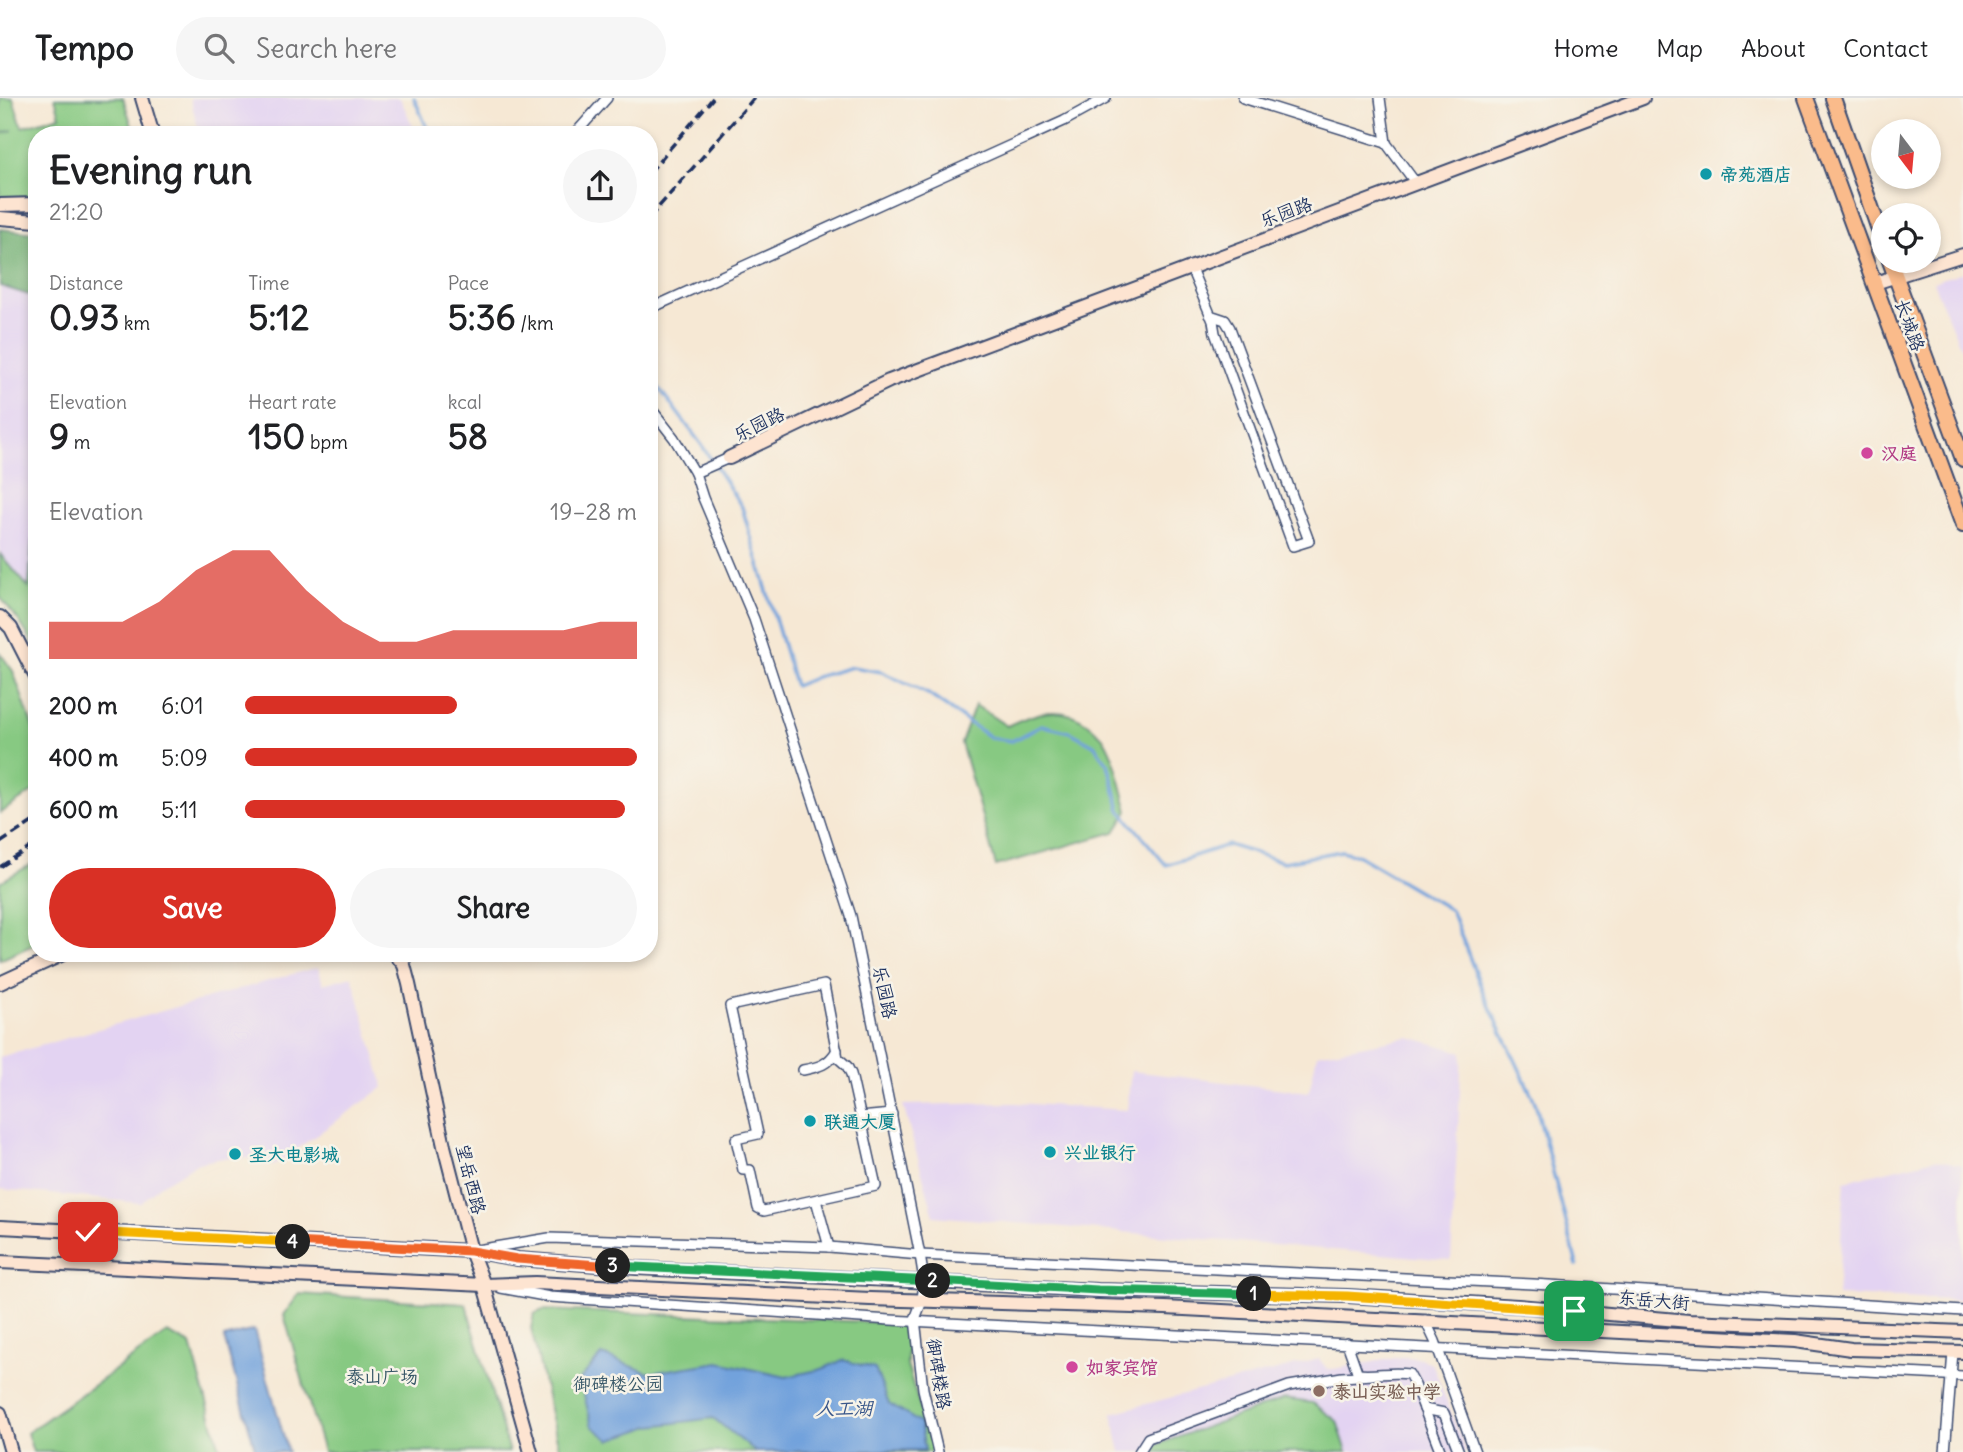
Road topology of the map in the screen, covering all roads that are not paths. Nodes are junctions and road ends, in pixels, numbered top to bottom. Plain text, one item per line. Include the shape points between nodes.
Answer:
1 (142, 98) edge
2 (607, 98) edge
3 (1106, 98) edge
4 (1243, 98) edge
5 (1380, 98) edge
6 (1643, 98) edge
7 (1806, 98) edge
8 (1833, 98) edge
9 (150, 126) edge
10 (583, 126) edge
11 (1386, 143) junction
12 (1415, 182) junction
13 (28, 204) edge
14 (0, 205) edge
15 (1871, 207) edge
16 (0, 218) edge
17 (28, 220) edge
18 (1963, 255) edge
19 (1190, 266) junction
20 (1894, 273) edge
21 (1896, 277) junction
22 (1875, 283) junction
23 (658, 305) edge
24 (1210, 315) junction
25 (658, 418) edge
26 (729, 458) joint
27 (1963, 459) edge
28 (699, 471) junction
29 (1963, 526) edge
30 (0, 617) edge
31 (28, 661) edge
32 (46, 962) edge
33 (405, 962) edge
34 (0, 983) edge
35 (837, 1050) junction
36 (803, 1070) dead end
37 (892, 1114) junction
38 (860, 1117) junction
39 (816, 1200) junction
40 (0, 1227) edge
41 (829, 1247) junction
42 (471, 1251) junction
43 (920, 1255) junction
44 (0, 1262) edge
45 (923, 1280) junction
46 (484, 1285) junction
47 (922, 1301) junction
48 (1963, 1311) edge
49 (915, 1319) junction
50 (1425, 1320) junction
51 (1963, 1332) edge
52 (1347, 1343) junction
53 (1438, 1348) junction
54 (1958, 1352) edge
55 (1358, 1374) junction
56 (1373, 1376) junction
57 (1950, 1376) junction
58 (1963, 1376) edge
59 (1342, 1377) junction
60 (1424, 1409) junction
61 (0, 1413) edge
62 (1440, 1450) edge
63 (11, 1452) edge
64 (531, 1452) edge
65 (938, 1452) edge
66 (1139, 1452) edge
67 (1458, 1452) edge
68 (1475, 1452) edge
69 (1945, 1452) edge

1 - 9 main road
2 - 10 street
3 - 23 street
4 - 11 street
5 - 11 street
6 - 12 main road, 乐园路
7 - 22 main road, 长城路
8 - 15 main road
11 - 12 street
12 - 19 main road, 乐园路
13 - 14 main road
16 - 17 main road
18 - 21 main road
19 - 24 street
19 - 26 main road, 乐园路 via 889,381
20 - 21 main road, 长城路
21 - 22 main road
21 - 27 main road, 长城路
22 - 29 main road, 长城路
24 - 24 street via 1293,546 1309,541 1230,328 1225,320
25 - 28 street
26 - 28 street, 乐园路
28 - 37 street, 乐园路 via 703,498 754,619 851,916
30 - 31 main road
32 - 34 main road
33 - 42 main road, 望岳西路
35 - 36 street via 830,1061
35 - 38 street via 851,1074
35 - 39 street via 824,985 730,1006 758,1134 736,1139 743,1170 750,1170 758,1208 764,1211
37 - 38 street
37 - 43 street, 乐园路
38 - 39 street via 876,1186
39 - 41 street
40 - 42 main road, 东岳大街
41 - 42 street via 549,1238
41 - 43 street
42 - 45 main road, 东岳大街 via 637,1268
42 - 46 main road, 望岳西路
43 - 45 street, 乐园路
43 - 48 street via 1520,1283
44 - 46 main road, 东岳大街
45 - 47 street, 乐园路
45 - 51 main road, 东岳大街 via 1347,1296 1689,1321
46 - 47 main road, 东岳大街 via 535,1283
46 - 49 street via 550,1297
46 - 64 main road, 望岳西路
47 - 49 street, 御碑楼路
47 - 50 main road, 东岳大街
49 - 52 street
49 - 65 street, 御碑楼路 via 923,1389
50 - 53 street
50 - 54 main road, 东岳大街
52 - 53 street
52 - 55 street
53 - 57 street
53 - 68 street
54 - 57 street
55 - 56 street
55 - 59 street
56 - 59 street
56 - 60 street via 1409,1374
57 - 58 street
57 - 69 street
59 - 66 street via 1289,1386 1196,1418 1148,1438
60 - 62 street
60 - 67 street via 1444,1413
61 - 63 main road

